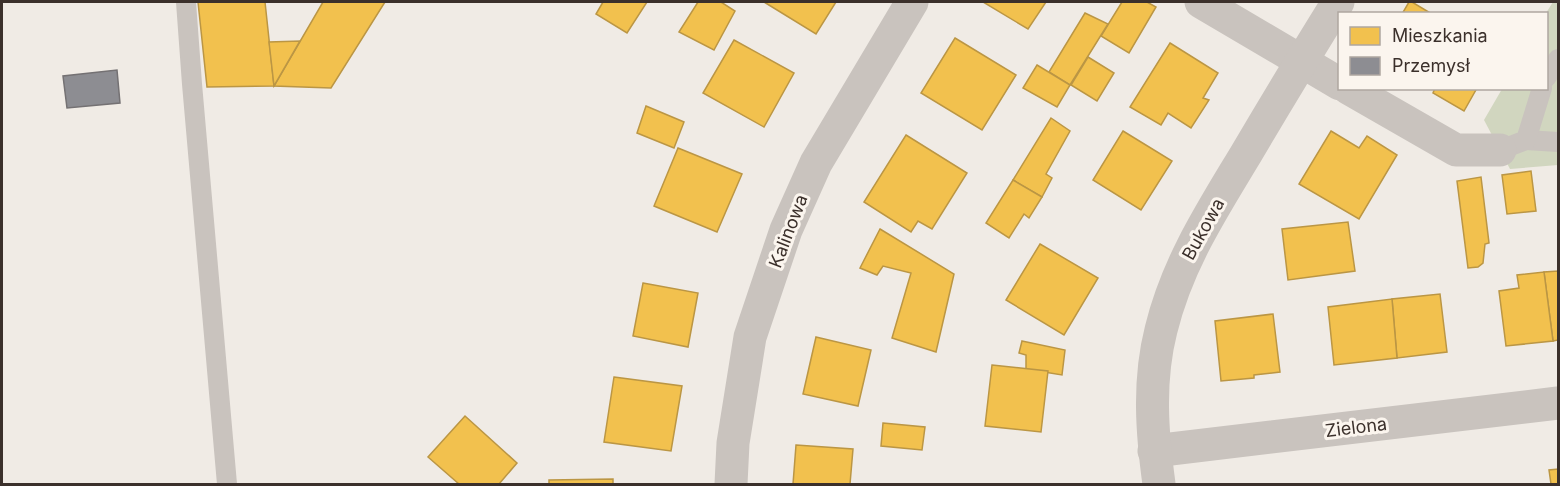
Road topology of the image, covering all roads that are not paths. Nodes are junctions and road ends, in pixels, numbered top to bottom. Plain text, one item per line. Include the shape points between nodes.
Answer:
1 (186, 2) edge
2 (912, 2) edge
3 (1202, 2) edge
4 (1338, 2) edge
5 (1558, 59) edge
6 (1301, 62) junction
7 (1548, 75) edge
8 (1338, 83) edge
9 (1351, 90) edge
10 (1541, 90) edge
11 (1558, 142) edge
12 (1513, 145) junction
13 (1558, 403) edge
14 (1154, 451) junction
15 (228, 484) edge
16 (731, 484) edge
17 (1159, 484) edge

1 - 15 lane
2 - 16 street, Kalinowa via 816,163 786,230 750,337 733,443
3 - 6 street
4 - 6 street, Bukowa
5 - 7 lane
6 - 8 street
6 - 14 street, Bukowa via 1176,278 1160,332 1153,382
9 - 12 street via 1456,150
10 - 12 lane
11 - 12 lane
13 - 14 street, Zielona
14 - 17 street, Bukowa

